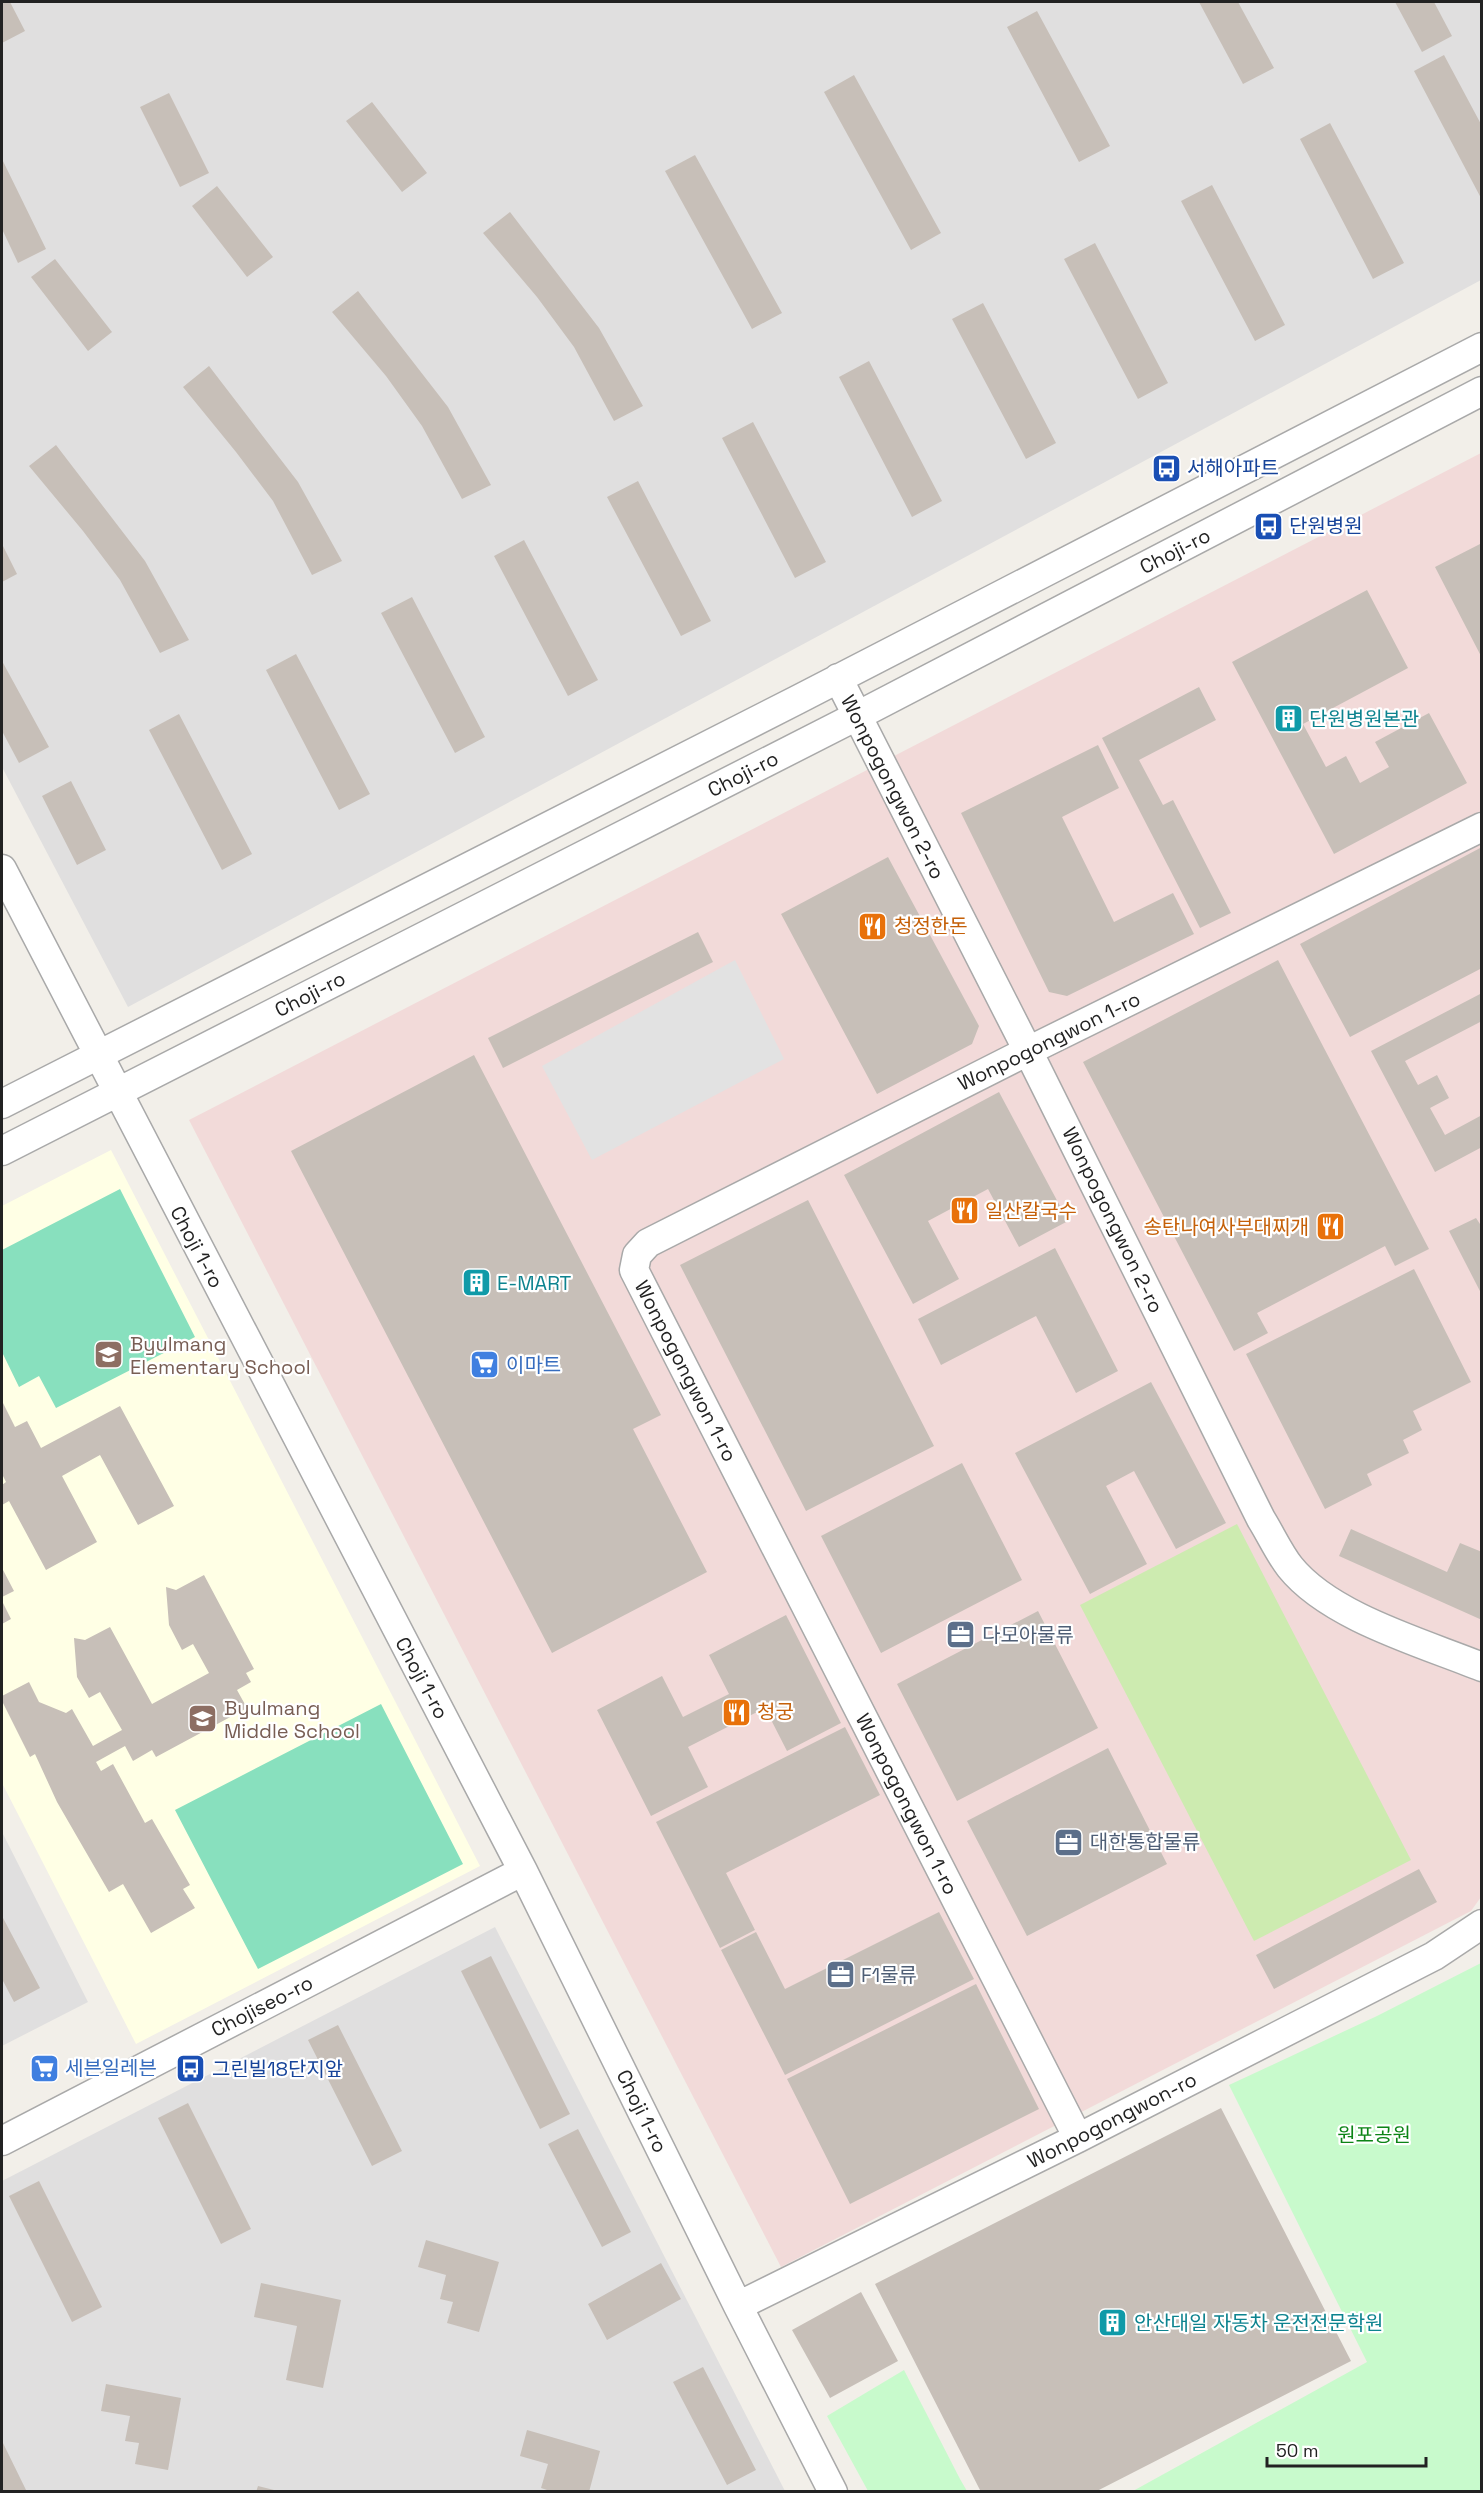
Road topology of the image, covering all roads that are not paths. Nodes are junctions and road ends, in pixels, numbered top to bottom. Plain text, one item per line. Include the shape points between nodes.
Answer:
1 (1482, 346) edge
2 (1482, 391) edge
3 (838, 678) junction
4 (857, 716) junction
5 (1482, 827) edge
6 (2, 869) edge
7 (1028, 1051) junction
8 (97, 1055) junction
9 (116, 1093) junction
10 (2, 1104) edge
11 (2, 1151) edge
12 (1482, 1666) edge
13 (523, 1871) junction
14 (1482, 1924) edge
15 (1078, 2138) junction
16 (2, 2142) edge
17 (738, 2306) junction
18 (833, 2492) edge

1 - 3 street, Choji-ro
2 - 4 street, Choji-ro
3 - 4 street, Wonpogongwon 2-ro
3 - 8 street, Choji-ro
4 - 7 street, Wonpogongwon 2-ro
4 - 9 street, Choji-ro
5 - 7 street, Wonpogongwon 1-ro
6 - 8 street, Choji 1-ro
7 - 12 street, Wonpogongwon 2-ro via 1261,1520 1291,1567 1321,1596 1358,1617
7 - 15 street, Wonpogongwon 1-ro via 648,1243 637,1255 634,1270
8 - 9 street, Choji 1-ro
8 - 10 street, Choji-ro
9 - 11 street, Choji-ro
9 - 13 street, Choji 1-ro
13 - 16 street, Chojiseo-ro
13 - 17 street, Choji 1-ro
14 - 15 street, Wonpogongwon-ro via 1434,1956
15 - 17 street, Wonpogongwon-ro
17 - 18 street, Choji 1-ro

